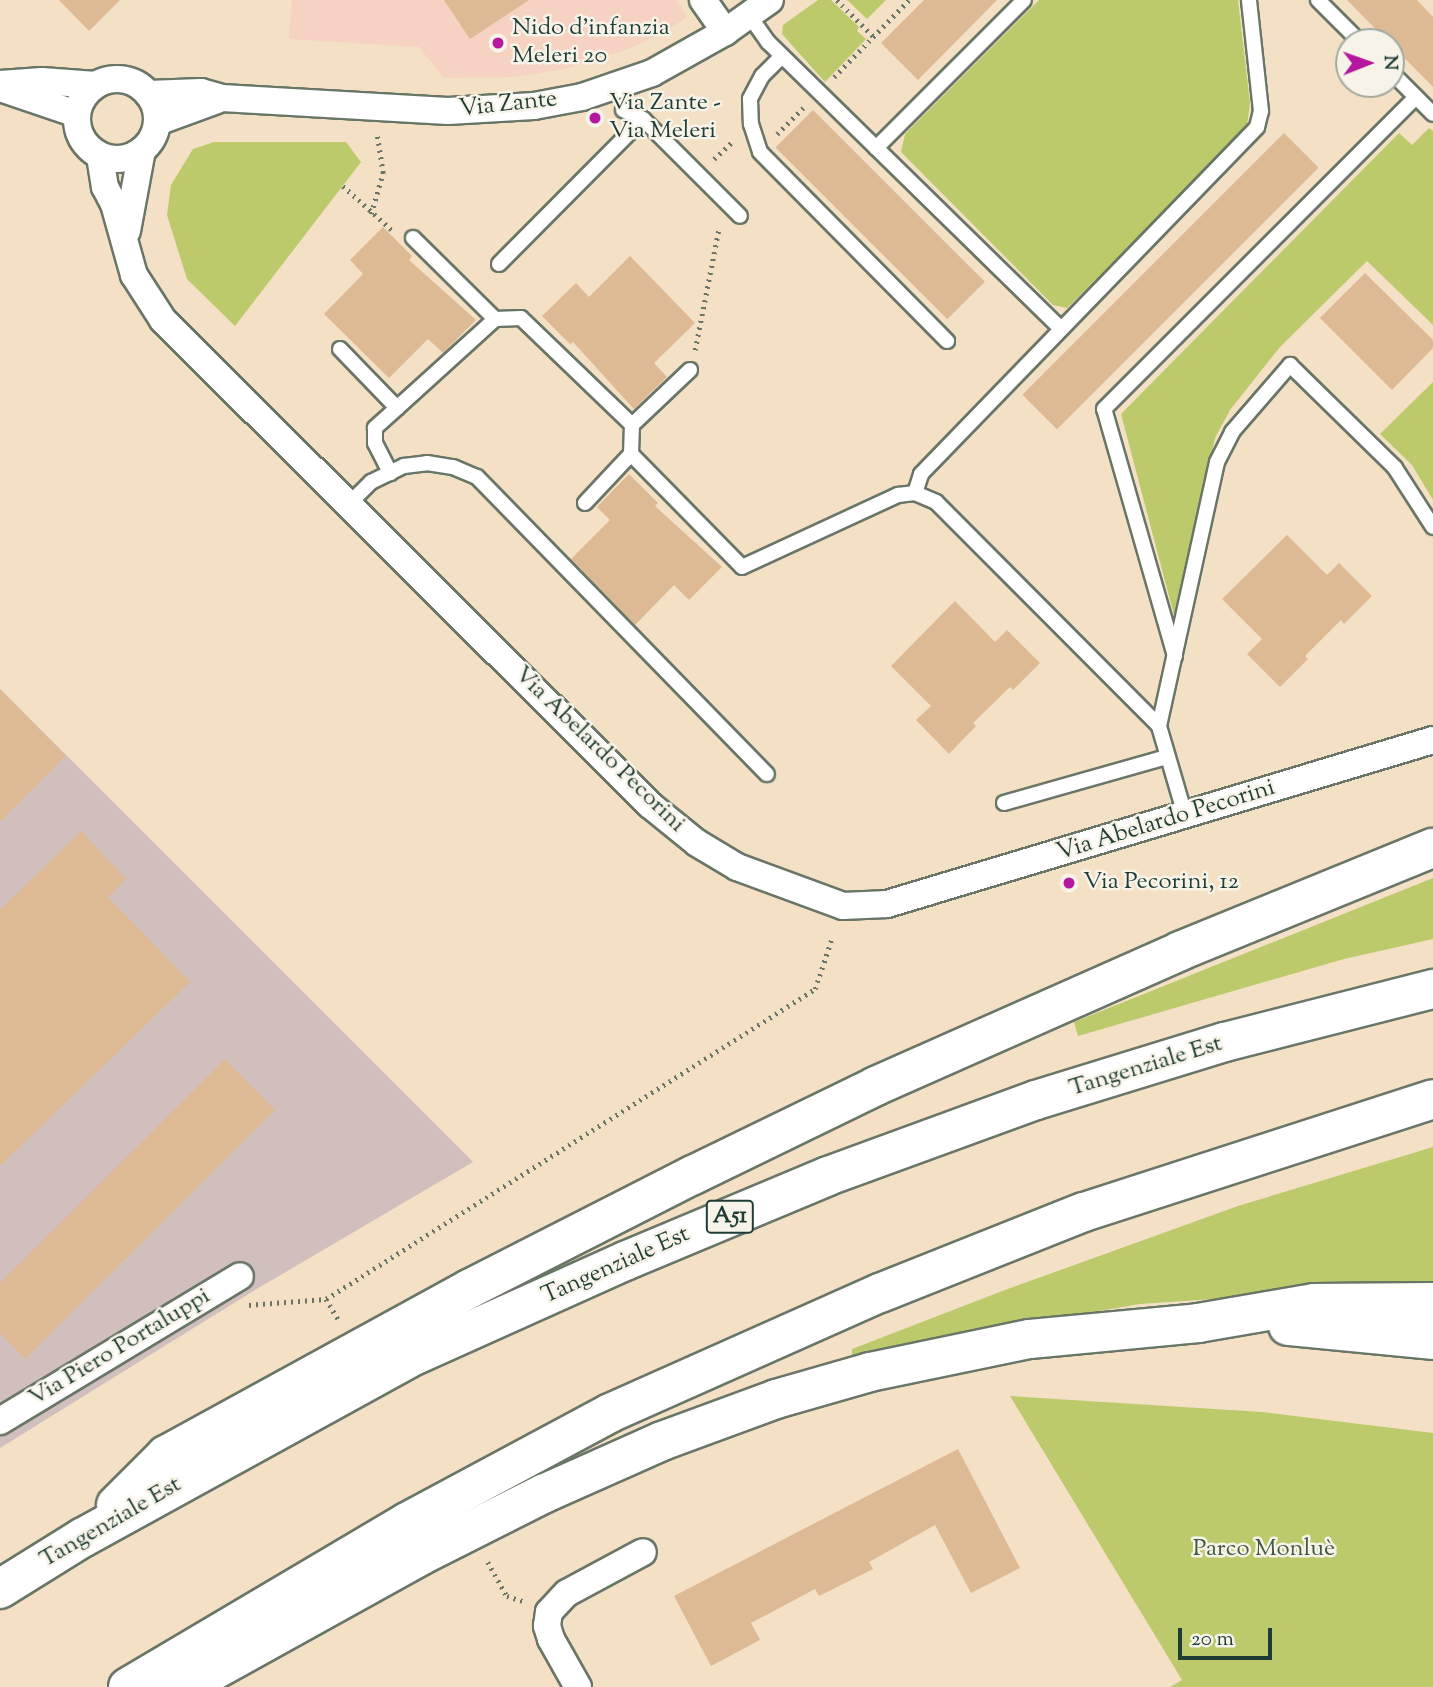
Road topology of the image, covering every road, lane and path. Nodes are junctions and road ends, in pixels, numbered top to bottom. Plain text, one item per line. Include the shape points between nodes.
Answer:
1 (703, 0) edge
2 (770, 0) edge
3 (837, 0) edge
4 (1024, 0) edge
5 (1249, 0) edge
6 (1318, 0) edge
7 (748, 15) junction
8 (1346, 28) edge
9 (725, 32) junction
10 (873, 36) dead end
11 (782, 56) junction
12 (96, 85) junction
13 (0, 86) edge
14 (1405, 86) edge
15 (148, 94) junction
16 (1416, 97) junction
17 (222, 98) junction
18 (374, 107) junction
19 (623, 110) dead end
20 (77, 114) junction
21 (1433, 114) edge
22 (643, 119) junction
23 (157, 122) junction
24 (876, 148) junction
25 (142, 150) junction
26 (100, 156) junction
27 (343, 187) dead end
28 (371, 214) junction
29 (740, 216) dead end
30 (413, 238) joint
31 (716, 240) dead end
32 (125, 244) junction
33 (499, 264) dead end
34 (495, 320) junction
35 (1061, 329) junction
36 (947, 341) dead end
37 (340, 349) dead end
38 (690, 370) joint
39 (397, 408) junction
40 (632, 425) junction
41 (631, 454) junction
42 (390, 473) junction
43 (915, 493) junction
44 (585, 503) dead end
45 (348, 505) junction
46 (1433, 527) edge
47 (1175, 659) junction
48 (1159, 726) junction
49 (1433, 740) edge
50 (1167, 757) junction
51 (766, 774) dead end
52 (1004, 803) dead end
53 (1185, 816) junction
54 (1433, 848) edge
55 (832, 938) dead end
56 (1433, 989) edge
57 (1433, 1099) edge
58 (240, 1276) dead end
59 (326, 1299) dead end
60 (1433, 1302) edge
61 (1198, 1323) junction
62 (1433, 1340) edge
63 (0, 1421) edge
64 (82, 1538) junction
65 (643, 1552) dead end
66 (484, 1555) dead end
67 (0, 1588) edge
68 (507, 1595) dead end
69 (128, 1687) edge
70 (184, 1687) edge
71 (578, 1687) edge

1 - 9 street
2 - 7 street, Via Zante
3 - 10 path
4 - 24 lane
5 - 35 lane via 1261,111 1257,127
6 - 8 lane
7 - 9 street, Via Zante
7 - 11 lane
9 - 18 street, Via Zante via 652,73 582,97 490,110
11 - 24 lane
11 - 36 lane via 762,76 750,99 751,124 760,152
12 - 13 street, Via Zante via 42,81
12 - 15 street, Via Zante via 124,80
12 - 20 street via 84,96
13 - 20 street, Via Zante
14 - 16 lane
15 - 17 street, Via Zante via 201,92
15 - 23 street
16 - 21 lane
16 - 47 lane via 1104,409
17 - 18 street, Via Zante
17 - 23 street, Via Zante
18 - 28 path via 383,173
19 - 22 lane
20 - 26 street via 82,139
22 - 29 lane
22 - 33 lane
23 - 25 street
24 - 35 lane
25 - 26 street via 119,159
25 - 32 street, Via Abelardo Pecorini
26 - 32 street, Via Abelardo Pecorini via 105,187
27 - 28 path
28 - 30 path via 393,232
30 - 34 lane
31 - 38 path
32 - 45 street, Via Abelardo Pecorini via 135,275 163,320
34 - 39 lane
34 - 40 lane via 521,318
35 - 43 lane via 921,474
37 - 39 lane
38 - 40 lane
39 - 42 lane via 376,428 375,443
40 - 41 lane
41 - 43 lane via 742,567 898,495
41 - 44 lane
42 - 45 lane via 371,482
42 - 51 lane via 427,463 477,477
43 - 48 lane via 936,502
45 - 53 street, Via Abelardo Pecorini via 650,805 697,843 737,867 785,885 843,906 887,904
46 - 47 lane via 1395,468 1290,365 1232,432 1217,462
47 - 48 lane
48 - 50 lane
49 - 53 street, Via Abelardo Pecorini
50 - 52 lane
50 - 53 lane
54 - 64 highway via 1180,951 876,1086 469,1289 166,1455
55 - 59 path via 815,989
56 - 64 highway, Tangenziale Est / A51 via 1225,1042 1036,1100 828,1176 407,1359
57 - 69 highway via 1084,1212 880,1293 610,1413 407,1522
58 - 63 street, Via Piero Portaluppi
60 - 61 highway via 1314,1303
61 - 62 highway via 1325,1328
61 - 70 highway via 1030,1339 967,1350 776,1399 662,1441 543,1494 419,1556
64 - 67 highway, Tangenziale Est / A51
65 - 71 street via 567,1592 549,1612 551,1639
66 - 68 path

